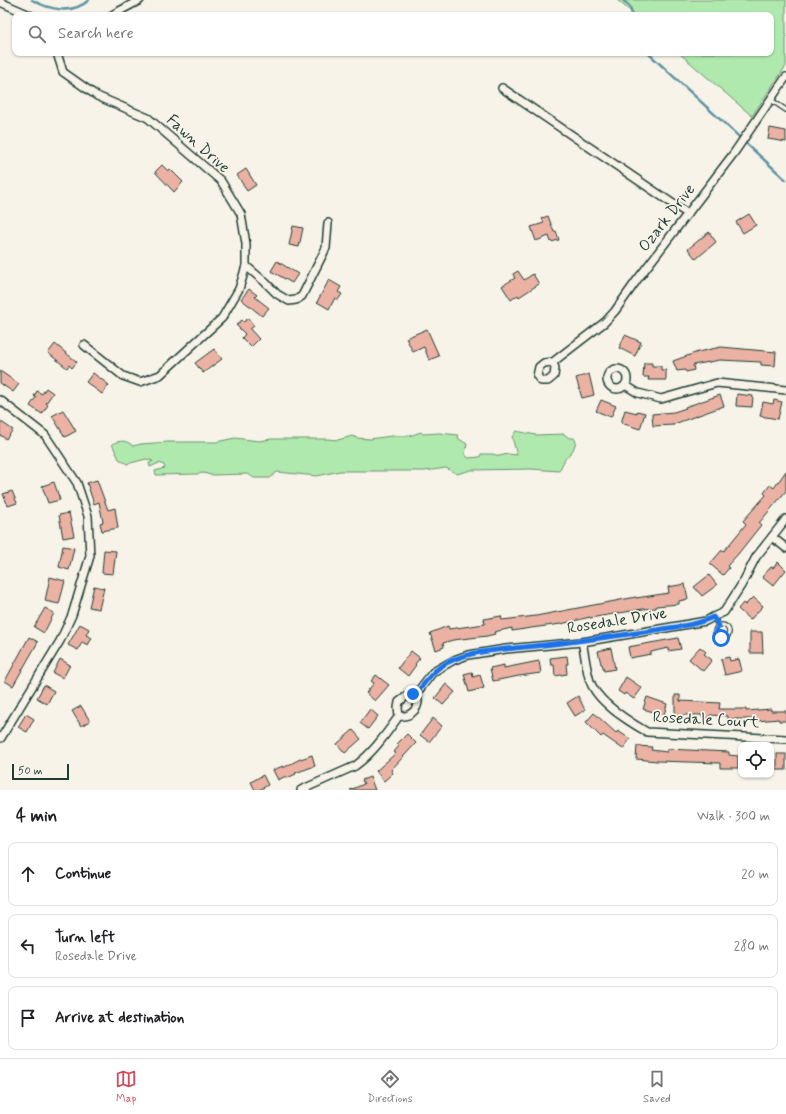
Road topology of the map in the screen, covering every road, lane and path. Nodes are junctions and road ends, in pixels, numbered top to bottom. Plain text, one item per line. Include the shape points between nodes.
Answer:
1 (140, 0) edge
2 (0, 2) edge
3 (23, 12) edge
4 (118, 12) edge
5 (58, 56) edge
6 (786, 76) edge
7 (502, 88) dead end
8 (770, 99) junction
9 (786, 110) edge
10 (688, 214) junction
11 (328, 223) dead end
12 (246, 266) junction
13 (84, 345) dead end
14 (553, 362) dead end
15 (625, 385) dead end
16 (786, 390) edge
17 (0, 400) edge
18 (786, 519) edge
19 (772, 537) junction
20 (786, 548) edge
21 (713, 617) junction
22 (719, 626) dead end
23 (582, 642) junction
24 (416, 694) junction
25 (399, 716) junction
26 (1, 738) edge
27 (786, 739) edge
28 (301, 790) edge

1 - 4 street
2 - 3 street
5 - 12 street, Fawn Drive via 63,72 97,96 148,118 221,181 241,214 246,244
6 - 8 street, Ozark Drive
7 - 10 street
8 - 9 lane
8 - 10 street, Ozark Drive via 734,153
10 - 14 street, Ozark Drive via 605,322
11 - 12 street via 326,248 302,296 296,300 289,301 277,294
12 - 13 street, Fawn Drive via 238,289 222,318 160,375 140,382 123,376
15 - 16 street via 638,393 661,399 717,383
17 - 26 street via 45,435 77,483 88,516 90,556 72,614 60,641
18 - 19 street, Rosedale Drive
19 - 20 street
19 - 21 street, Rosedale Drive via 756,557 724,612
21 - 22 lane
21 - 23 street, Rosedale Drive via 706,621
23 - 24 street, Rosedale Drive via 506,649 461,657 433,672
23 - 27 street, Rosedale Court via 590,682 602,700 647,732
24 - 25 street, Rosedale Drive via 408,695 399,702
24 - 25 street, Rosedale Drive via 416,708 411,714
25 - 28 street, Rosedale Drive via 362,761

